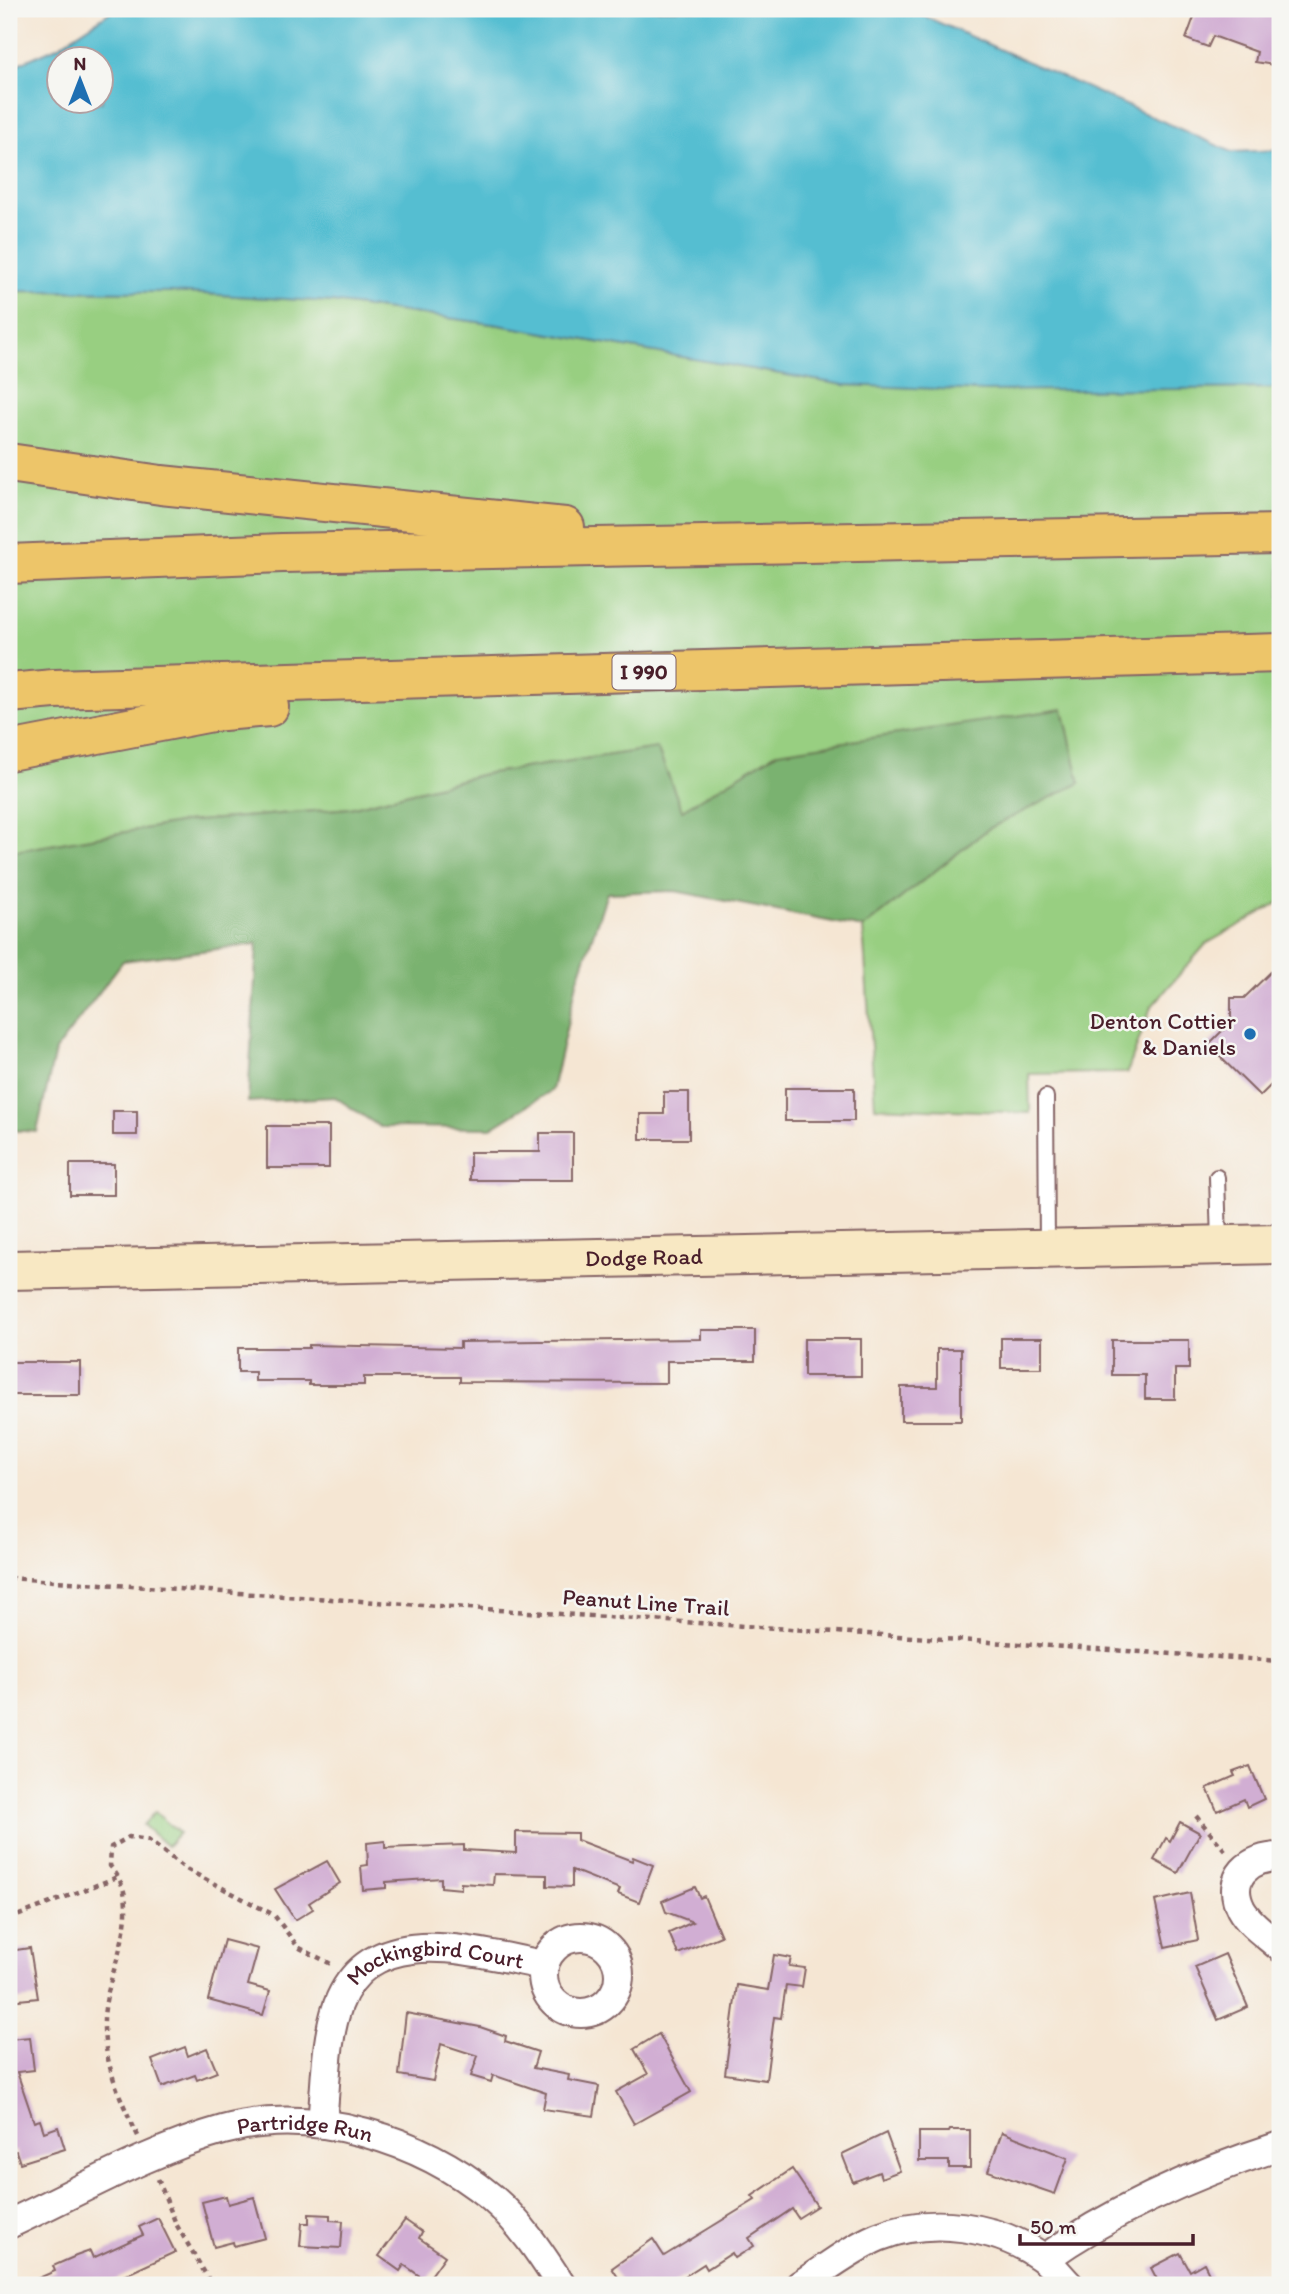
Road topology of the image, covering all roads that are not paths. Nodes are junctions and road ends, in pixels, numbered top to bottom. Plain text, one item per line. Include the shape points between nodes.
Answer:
1 (9, 463) edge
2 (1280, 534) edge
3 (717, 544) junction
4 (9, 564) edge
5 (1280, 653) edge
6 (601, 674) junction
7 (9, 693) edge
8 (9, 751) edge
9 (1046, 1097) dead end
10 (1217, 1177) dead end
11 (1280, 1244) edge
12 (1219, 1245) junction
13 (1047, 1249) junction
14 (9, 1270) edge
15 (1280, 1857) edge
16 (1280, 1948) edge
17 (544, 1965) dead end
18 (322, 2123) junction
19 (1280, 2146) edge
20 (9, 2224) edge
21 (1044, 2259) junction
22 (561, 2285) edge
23 (800, 2285) edge
24 (1069, 2285) edge

1 - 3 highway via 161,485
2 - 3 highway
3 - 4 highway
5 - 6 highway, I 990
6 - 7 highway, I 990
6 - 8 highway via 482,694 212,712
9 - 13 lane
10 - 12 lane
11 - 12 street, Dodge Road
12 - 13 street, Dodge Road
13 - 14 street, Dodge Road
15 - 16 street via 1263,1857 1242,1871 1236,1894 1242,1910
17 - 18 street, Mockingbird Court via 425,1946 379,1957 350,1983 334,2023
18 - 20 street, Partridge Run via 225,2129 149,2158
18 - 22 street, Partridge Run via 396,2144 454,2171 493,2199 522,2228
19 - 21 street via 1151,2196
21 - 23 street via 1015,2242 982,2231 930,2226 877,2238
21 - 24 street

